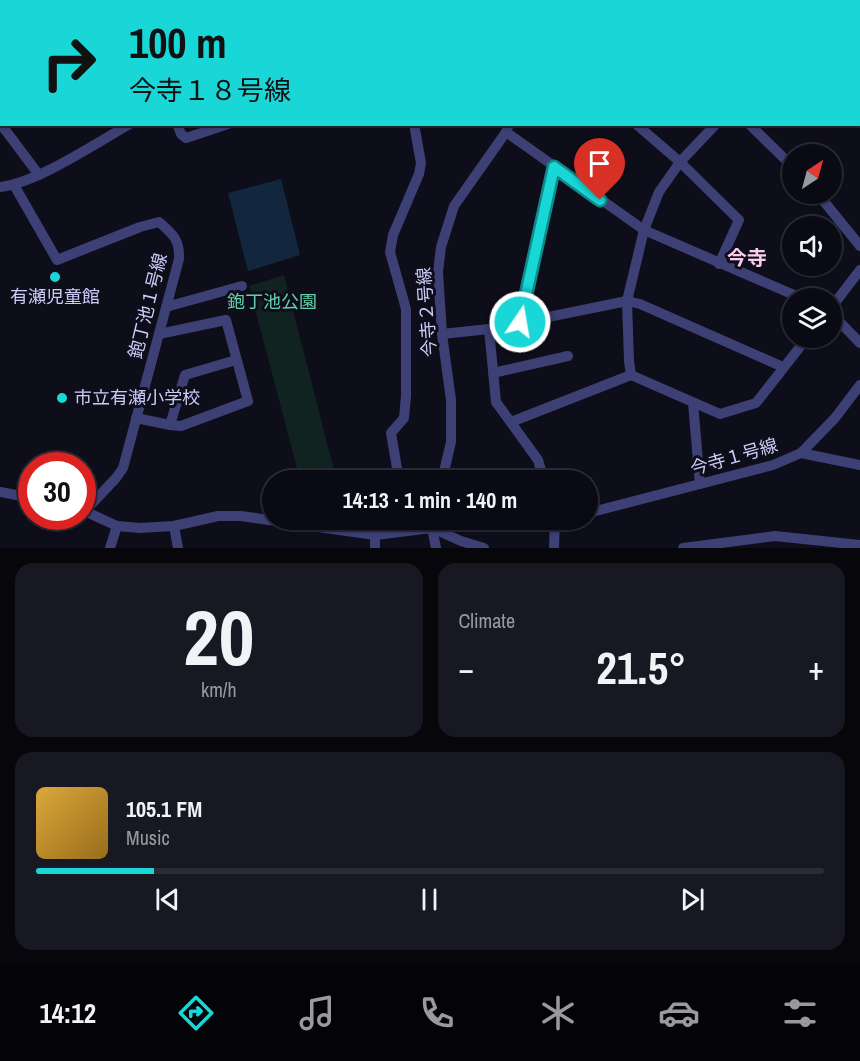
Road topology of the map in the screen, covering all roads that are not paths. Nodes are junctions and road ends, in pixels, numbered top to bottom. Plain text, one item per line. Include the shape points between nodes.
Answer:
1 (2, 126) edge
2 (126, 126) edge
3 (178, 126) edge
4 (222, 126) edge
5 (414, 126) edge
6 (638, 126) edge
7 (714, 126) edge
8 (750, 126) edge
9 (507, 128) edge
10 (782, 156) edge
11 (680, 162) junction
12 (554, 167) junction
13 (39, 175) junction
14 (14, 185) junction
15 (0, 187) edge
16 (826, 204) edge
17 (644, 230) junction
18 (860, 246) edge
19 (719, 264) junction
20 (860, 270) edge
21 (242, 286) dead end
22 (782, 290) edge
23 (842, 294) edge
24 (627, 301) junction
25 (166, 307) junction
26 (520, 322) junction
27 (842, 324) edge
28 (489, 329) junction
29 (159, 334) junction
30 (442, 334) junction
31 (860, 343) edge
32 (799, 348) edge
33 (568, 356) dead end
34 (236, 360) junction
35 (783, 367) junction
36 (493, 373) junction
37 (632, 375) junction
38 (860, 385) edge
39 (693, 403) junction
40 (136, 418) junction
41 (511, 423) junction
42 (170, 425) junction
43 (801, 453) junction
44 (860, 465) edge
45 (397, 470) edge
46 (444, 470) edge
47 (541, 470) edge
48 (700, 484) junction
49 (0, 492) edge
50 (18, 495) edge
51 (96, 498) edge
52 (598, 510) edge
53 (96, 516) edge
54 (117, 526) junction
55 (174, 526) junction
56 (407, 530) edge
57 (434, 530) edge
58 (443, 530) edge
59 (557, 530) edge
60 (403, 531) joint
61 (375, 535) junction
62 (833, 544) edge
63 (860, 545) edge
64 (110, 548) edge
65 (178, 548) edge
66 (375, 548) edge
67 (436, 548) edge
68 (484, 548) edge
69 (554, 548) edge
70 (683, 548) edge

1 - 13 street
2 - 13 street
3 - 4 street via 186,138
5 - 45 street via 422,163 390,252 406,309 404,418 391,433
6 - 11 street
7 - 11 street
8 - 10 street
9 - 12 street
9 - 30 street, 今寺２号線 via 454,206 447,225 438,272
11 - 17 street via 659,192
11 - 19 street via 739,220
12 - 17 street
12 - 26 street
13 - 14 street
14 - 15 street
14 - 25 street, 鉋丁池１号線 via 57,260 159,222 173,234 180,248
16 - 18 street
17 - 19 street
17 - 24 street
19 - 22 street
20 - 23 street
21 - 25 street
24 - 26 street
24 - 35 street
24 - 37 street
25 - 29 street, 鉋丁池１号線
26 - 28 street
27 - 31 street
28 - 30 street
28 - 36 street
29 - 34 street via 226,320
29 - 40 street, 鉋丁池１号線
30 - 46 street, 今寺２号線 via 451,400 451,442
32 - 35 street
33 - 36 street
34 - 42 street via 185,375
34 - 42 street via 248,401 181,426
35 - 39 street via 756,403 720,414
36 - 41 street via 496,402
37 - 39 street
37 - 41 street
38 - 43 street, 今寺１号線
39 - 48 street
40 - 42 street
40 - 51 street, 鉋丁池１号線 via 123,468
41 - 47 street
43 - 44 street
43 - 48 street, 今寺１号線 via 773,465
48 - 52 street, 今寺１号線
49 - 50 street
53 - 54 street
54 - 55 street
54 - 64 street
55 - 61 street via 218,516 241,516
55 - 65 street
56 - 60 street
57 - 67 street
58 - 68 street
59 - 69 street
60 - 61 street
61 - 66 street
62 - 63 street
62 - 70 street via 775,536

